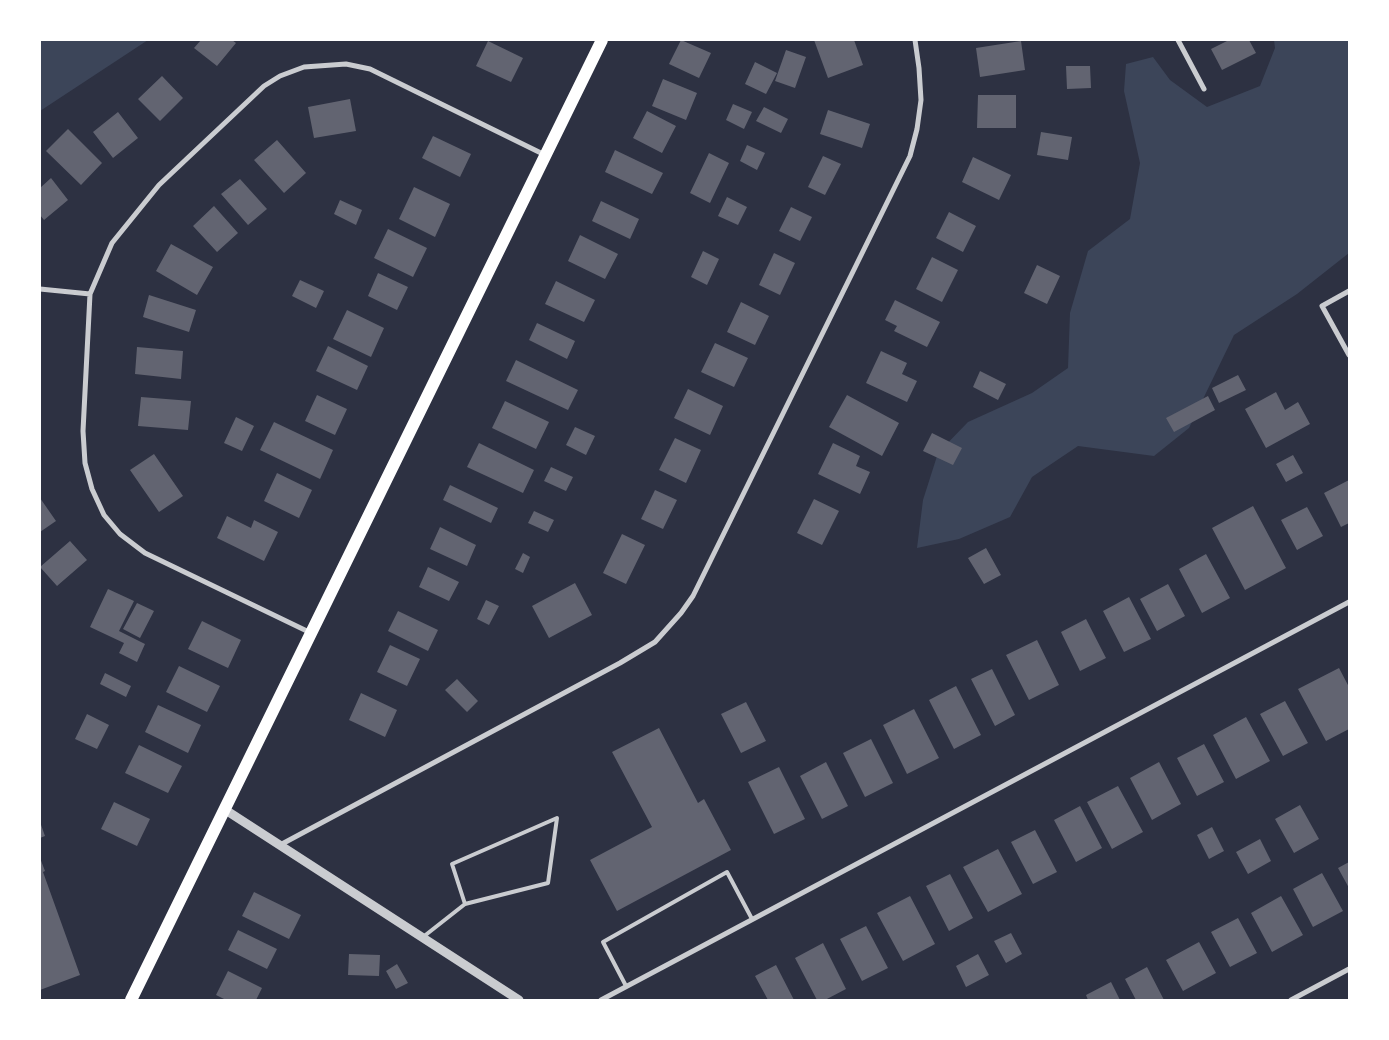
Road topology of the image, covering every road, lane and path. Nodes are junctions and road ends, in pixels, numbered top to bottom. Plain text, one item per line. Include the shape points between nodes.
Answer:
1 (602, 40) edge
2 (915, 40) edge
3 (1178, 40) edge
4 (1204, 89) dead end
5 (546, 155) junction
6 (40, 290) edge
7 (1349, 291) edge
8 (90, 294) junction
9 (1349, 355) edge
10 (1349, 602) edge
11 (311, 633) junction
12 (224, 809) junction
13 (280, 845) junction
14 (465, 904) junction
15 (752, 919) junction
16 (423, 937) junction
17 (1349, 969) edge
18 (626, 986) junction
19 (131, 1000) edge
20 (519, 1000) edge
21 (600, 1000) edge
22 (1291, 1000) edge

1 - 5 main road
2 - 13 street via 920,100 910,156 682,614 655,642 620,663
3 - 4 street
5 - 8 street via 370,69 346,64 304,67 264,86 159,185 112,243
5 - 11 main road
6 - 8 street
7 - 9 street via 1322,306
8 - 11 street via 83,431 85,463 104,515 120,534 146,553
10 - 15 street
11 - 12 main road
12 - 13 street
12 - 19 main road
13 - 16 street
14 - 14 lane via 548,883 557,818 452,864
14 - 16 lane
15 - 18 street
15 - 18 lane via 727,872 603,942
16 - 20 street
17 - 22 street
18 - 21 street

